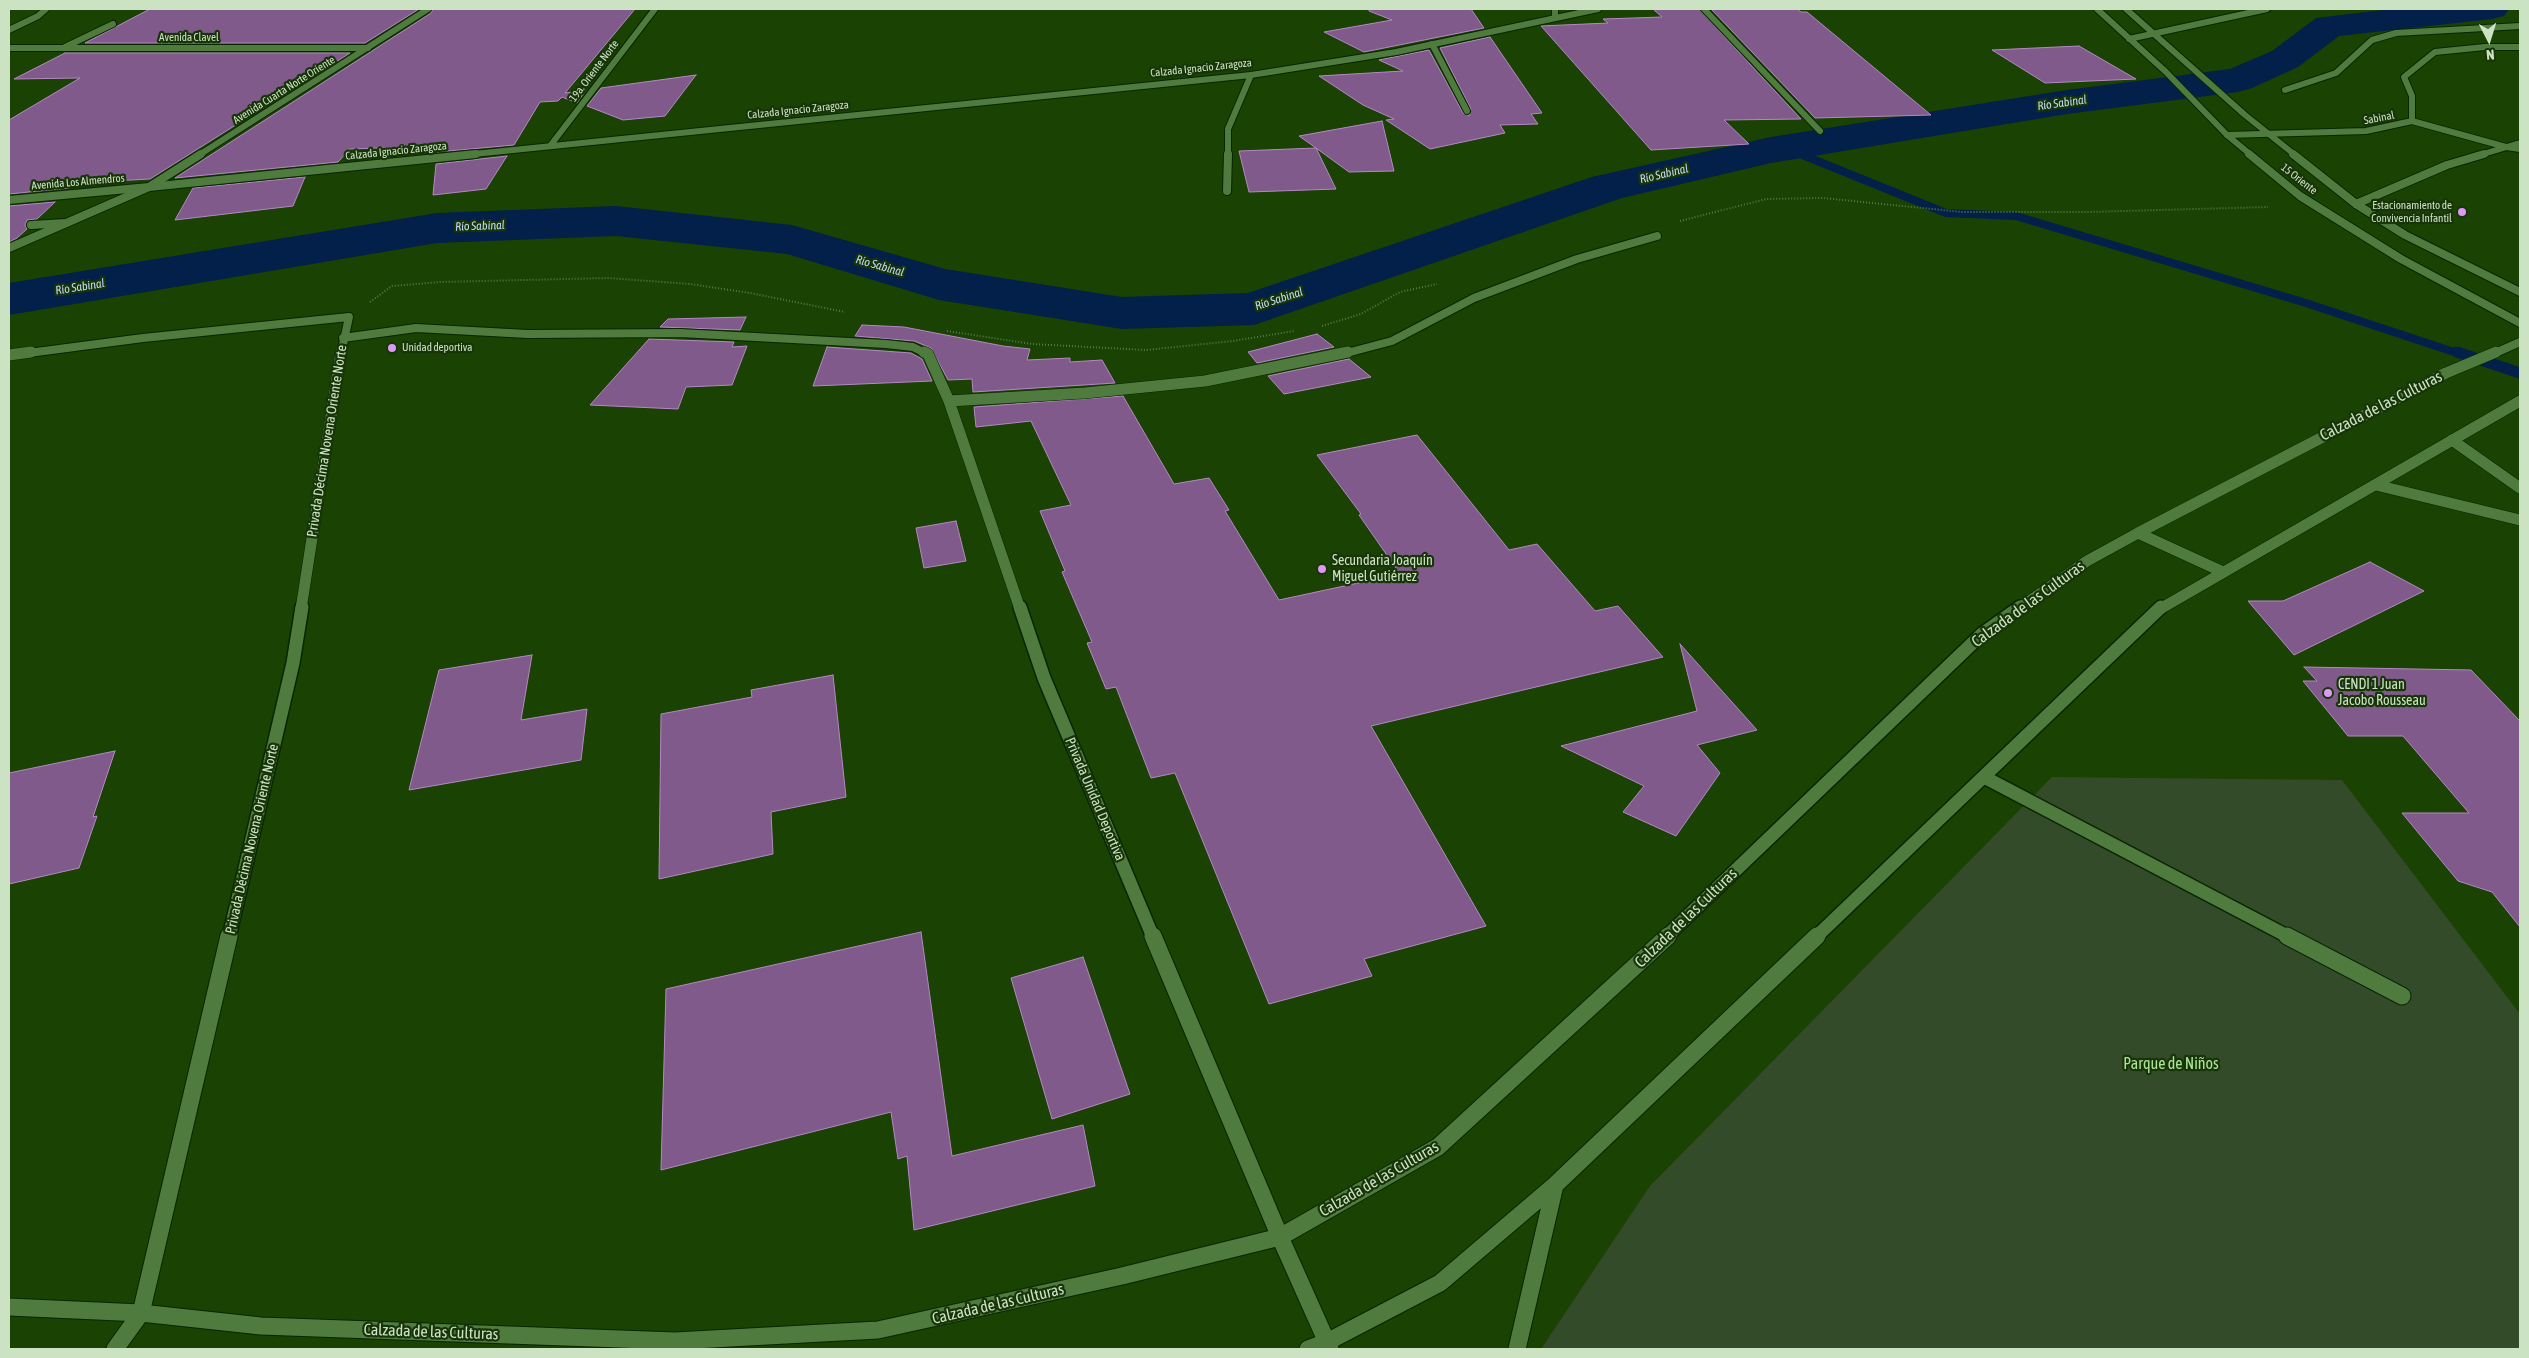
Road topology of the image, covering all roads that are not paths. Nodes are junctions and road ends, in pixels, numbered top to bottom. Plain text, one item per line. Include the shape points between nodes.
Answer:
1 (46, 9) edge
2 (428, 9) edge
3 (655, 9) edge
4 (1555, 9) edge
5 (1598, 9) edge
6 (1704, 9) edge
7 (2097, 9) edge
8 (2126, 9) edge
9 (2267, 9) edge
10 (1555, 18) junction
11 (113, 24) dead end
12 (2520, 26) edge
13 (9, 30) edge
14 (2156, 34) junction
15 (2129, 38) junction
16 (1432, 44) junction
17 (65, 47) junction
18 (2520, 47) edge
19 (9, 48) edge
20 (368, 48) junction
21 (1251, 75) junction
22 (2285, 90) dead end
23 (1467, 111) dead end
24 (2412, 121) junction
25 (1820, 131) dead end
26 (2268, 134) junction
27 (2227, 135) junction
28 (2520, 143) edge
29 (550, 146) junction
30 (2506, 148) junction
31 (2520, 149) edge
32 (149, 187) junction
33 (1227, 191) dead end
34 (18, 199) junction
35 (9, 200) edge
36 (2356, 204) junction
37 (9, 206) edge
38 (66, 223) junction
39 (31, 225) dead end
40 (1657, 236) dead end
41 (9, 248) edge
42 (2520, 292) edge
43 (2520, 323) edge
44 (343, 338) junction
45 (2520, 342) edge
46 (9, 355) edge
47 (949, 401) junction
48 (2520, 401) edge
49 (2452, 440) junction
50 (2376, 485) junction
51 (2520, 488) edge
52 (2520, 520) edge
53 (2138, 533) junction
54 (2223, 572) junction
55 (1984, 776) junction
56 (2402, 996) dead end
57 (1554, 1185) junction
58 (1280, 1237) junction
59 (9, 1307) edge
60 (141, 1313) junction
61 (1329, 1346) edge
62 (115, 1349) edge
63 (1308, 1349) edge
64 (1516, 1349) edge

1 - 13 street
2 - 20 street, Avenida Cuarta Norte Oriente
3 - 29 street, 19a. Oriente Norte
4 - 10 street
5 - 10 street, Calzada Ignacio Zaragoza
6 - 25 street
7 - 15 street, 15 Oriente
8 - 14 street, 15 Oriente
9 - 14 street
10 - 16 street, Calzada Ignacio Zaragoza
11 - 17 street
12 - 22 street via 2396,33 2372,40 2336,73
14 - 15 street
14 - 26 street, 15 Oriente
15 - 27 street, 15 Oriente
16 - 21 street, Calzada Ignacio Zaragoza
16 - 23 street
17 - 19 street, Avenida Clavel
17 - 20 street, Avenida Clavel
18 - 24 street, Sabinal via 2435,52 2404,77 2412,96
20 - 32 street, Avenida Cuarta Norte Oriente
21 - 29 street, Calzada Ignacio Zaragoza
21 - 33 street via 1228,129
24 - 26 street, Sabinal via 2366,131
24 - 30 street
26 - 27 street, Sabinal
26 - 36 street, 15 Oriente
27 - 43 street, 15 Oriente via 2300,196 2402,259
28 - 30 street
29 - 32 street, Calzada Ignacio Zaragoza
30 - 31 street
30 - 36 street via 2447,165
32 - 34 street, Avenida Los Almendros
32 - 38 street, Calzada Ignacio Zaragoza
34 - 35 street, Avenida Los Almendros
34 - 37 street
36 - 42 street, 15 Oriente via 2405,235
38 - 39 street
38 - 41 street, Calzada Ignacio Zaragoza
40 - 47 street via 1577,259 1474,298 1392,340 1318,360 1205,381 1085,393
44 - 46 street, Privada Décima Novena Oriente Norte via 349,317
44 - 47 street, Privada Unidad Deportiva via 416,328 528,334 680,333 886,344 913,347 928,354
44 - 60 street, Privada Décima Novena Oriente Norte via 293,663
45 - 53 street, Calzada de las Culturas via 2446,373
47 - 58 street, Privada Unidad Deportiva via 1044,678
48 - 49 street
49 - 50 street
49 - 51 street
50 - 52 street
50 - 54 street
53 - 54 street
53 - 58 street, Calzada de las Culturas via 2087,561 1982,634 1613,988 1438,1147
54 - 55 street via 2164,605
55 - 56 street
55 - 57 street
57 - 61 street via 1440,1283
57 - 64 street
58 - 60 street, Calzada de las Culturas via 878,1330 675,1341 261,1326
58 - 61 street, Privada Unidad Deportiva
59 - 60 street, Calzada de las Culturas
60 - 62 street, Privada Décima Novena Oriente Norte
61 - 63 street

